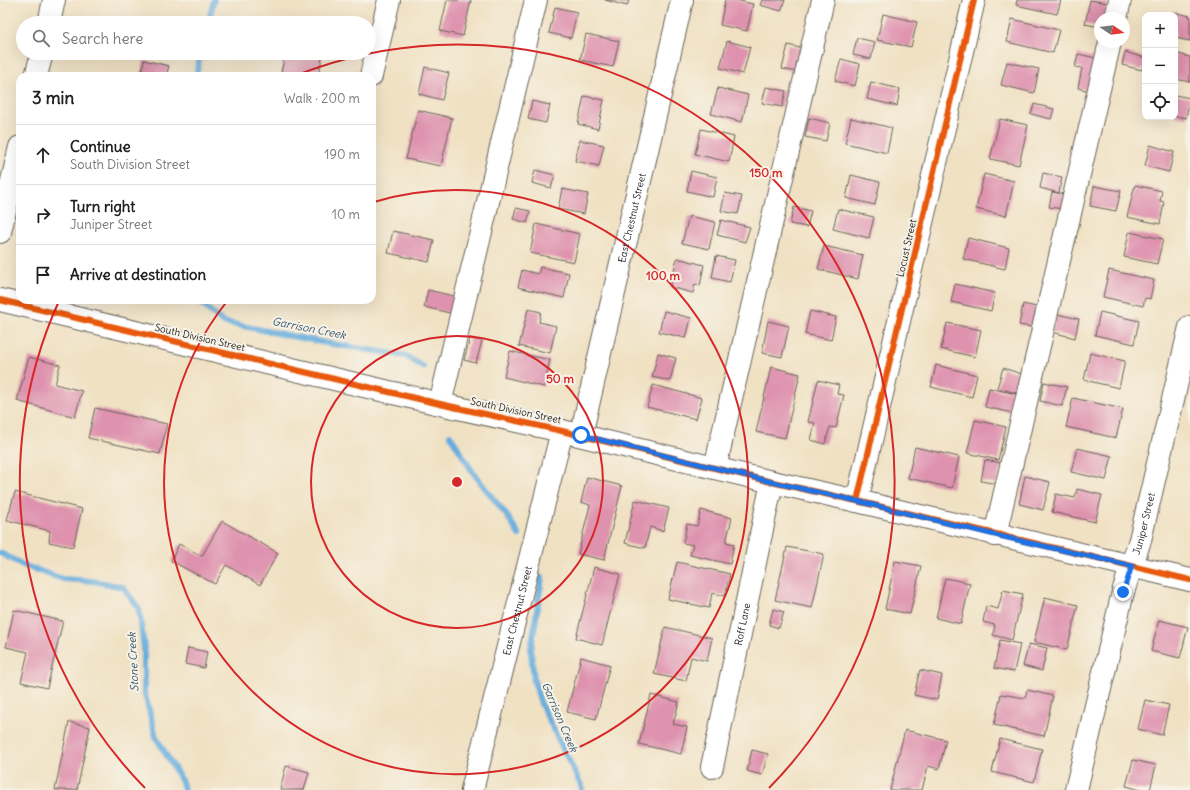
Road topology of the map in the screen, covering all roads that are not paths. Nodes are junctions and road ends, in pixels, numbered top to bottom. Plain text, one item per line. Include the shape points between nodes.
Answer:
1 (54, 0) edge
2 (389, 0) edge
3 (536, 0) edge
4 (682, 0) edge
5 (823, 0) edge
6 (974, 0) edge
7 (1120, 0) edge
8 (1117, 12) edge
9 (51, 16) edge
10 (1109, 48) edge
11 (376, 55) edge
12 (40, 60) edge
13 (375, 60) edge
14 (37, 72) edge
15 (372, 72) edge
16 (16, 158) edge
17 (5, 188) edge
18 (0, 232) edge
19 (0, 300) edge
20 (16, 304) edge
21 (17, 304) edge
22 (1190, 327) edge
23 (440, 404) junction
24 (571, 433) junction
25 (715, 468) junction
26 (772, 482) junction
27 (857, 501) junction
28 (995, 535) junction
29 (1132, 566) junction
30 (1190, 580) edge
31 (712, 767) dead end
32 (472, 790) edge
33 (1076, 790) edge

1 - 9 street
2 - 11 street
3 - 23 street
4 - 24 street, East Chestnut Street
5 - 25 street
6 - 27 street, Locust Street
7 - 8 street
10 - 28 street
12 - 14 street
13 - 15 street
16 - 17 street
17 - 18 street
19 - 20 street, South Division Street
21 - 23 street, South Division Street
22 - 29 street, Juniper Street
23 - 24 street, South Division Street
24 - 25 street, South Division Street
24 - 32 street, East Chestnut Street
25 - 26 street, South Division Street
26 - 27 street, South Division Street
26 - 31 street, Roff Lane
27 - 28 street, South Division Street
28 - 29 street, South Division Street
29 - 30 street, South Division Street
29 - 33 street, Juniper Street via 1123,592

